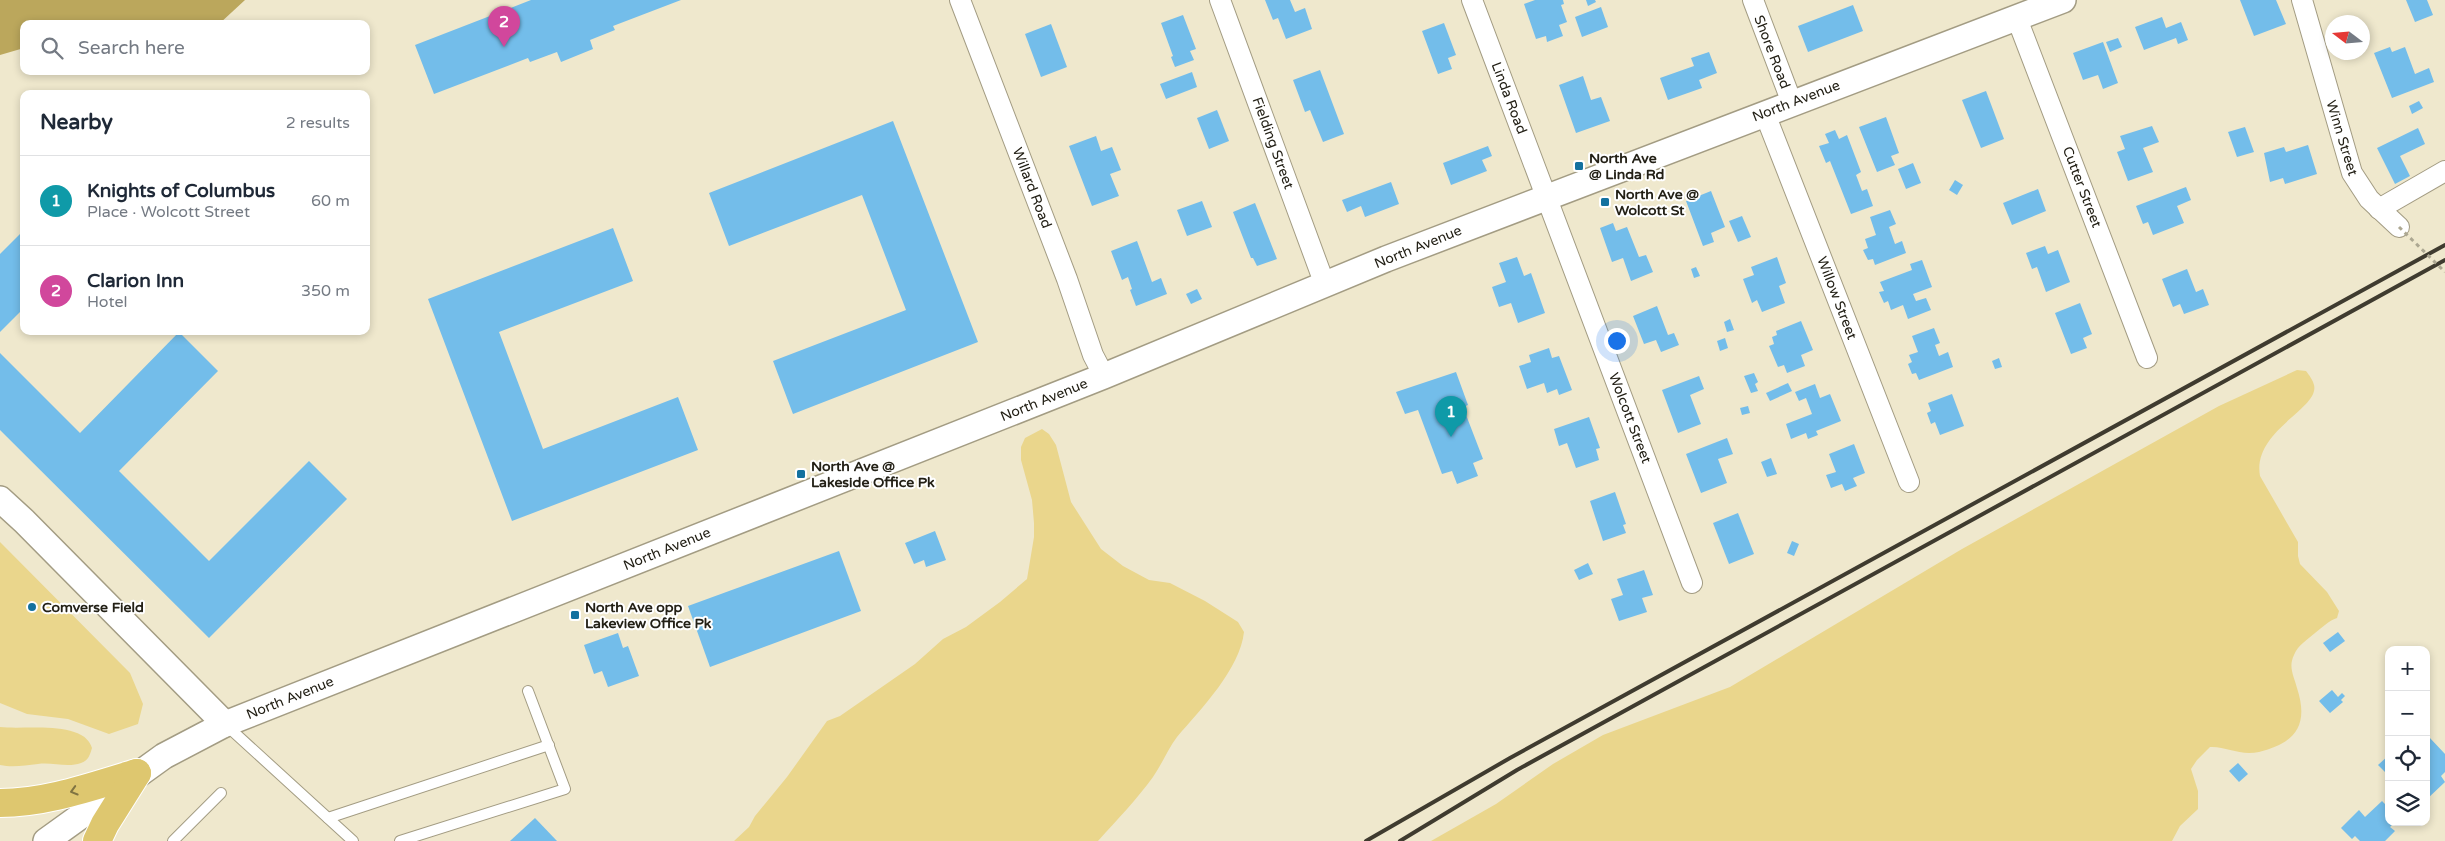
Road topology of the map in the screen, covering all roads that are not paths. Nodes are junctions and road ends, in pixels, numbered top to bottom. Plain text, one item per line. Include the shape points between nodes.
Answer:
1 (960, 0) edge
2 (1220, 0) edge
3 (1472, 0) edge
4 (1753, 0) edge
5 (2063, 0) edge
6 (2302, 0) edge
7 (2016, 16) junction
8 (1792, 103) junction
9 (1765, 114) junction
10 (2445, 171) edge
11 (1547, 197) junction
12 (2379, 209) junction
13 (2399, 227) road end
14 (1326, 285) junction
15 (2147, 358) dead end
16 (1104, 376) junction
17 (1909, 482) dead end
18 (0, 499) edge
19 (1692, 583) dead end
20 (528, 691) dead end
21 (225, 724) junction
22 (549, 745) junction
23 (137, 773) junction
24 (221, 793) dead end
25 (0, 803) edge
26 (328, 818) junction
27 (46, 841) edge
28 (96, 841) edge
29 (173, 841) edge
30 (352, 841) edge
31 (400, 841) edge

1 - 16 street, Willard Road via 1067,279 1093,356
2 - 14 street, Fielding Street
3 - 11 street, Linda Road
4 - 8 street, Shore Road
5 - 7 street, North Avenue
6 - 12 street, Winn Street via 2348,164 2362,190
7 - 8 street, North Avenue
7 - 15 street, Cutter Street
8 - 9 street, North Avenue
9 - 11 street, North Avenue
9 - 17 street, Willow Street
10 - 12 street
11 - 14 street, North Avenue
11 - 19 street, Wolcott Street
12 - 13 street, Winn Street
14 - 16 street, North Avenue
16 - 21 street, North Avenue
18 - 21 street
20 - 22 lane
21 - 23 street, North Avenue
21 - 26 lane
22 - 26 lane
22 - 31 lane via 565,789
23 -> 25 highway via 54,797
23 - 27 street, North Avenue
23 - 28 highway
24 - 29 lane
26 - 30 lane

